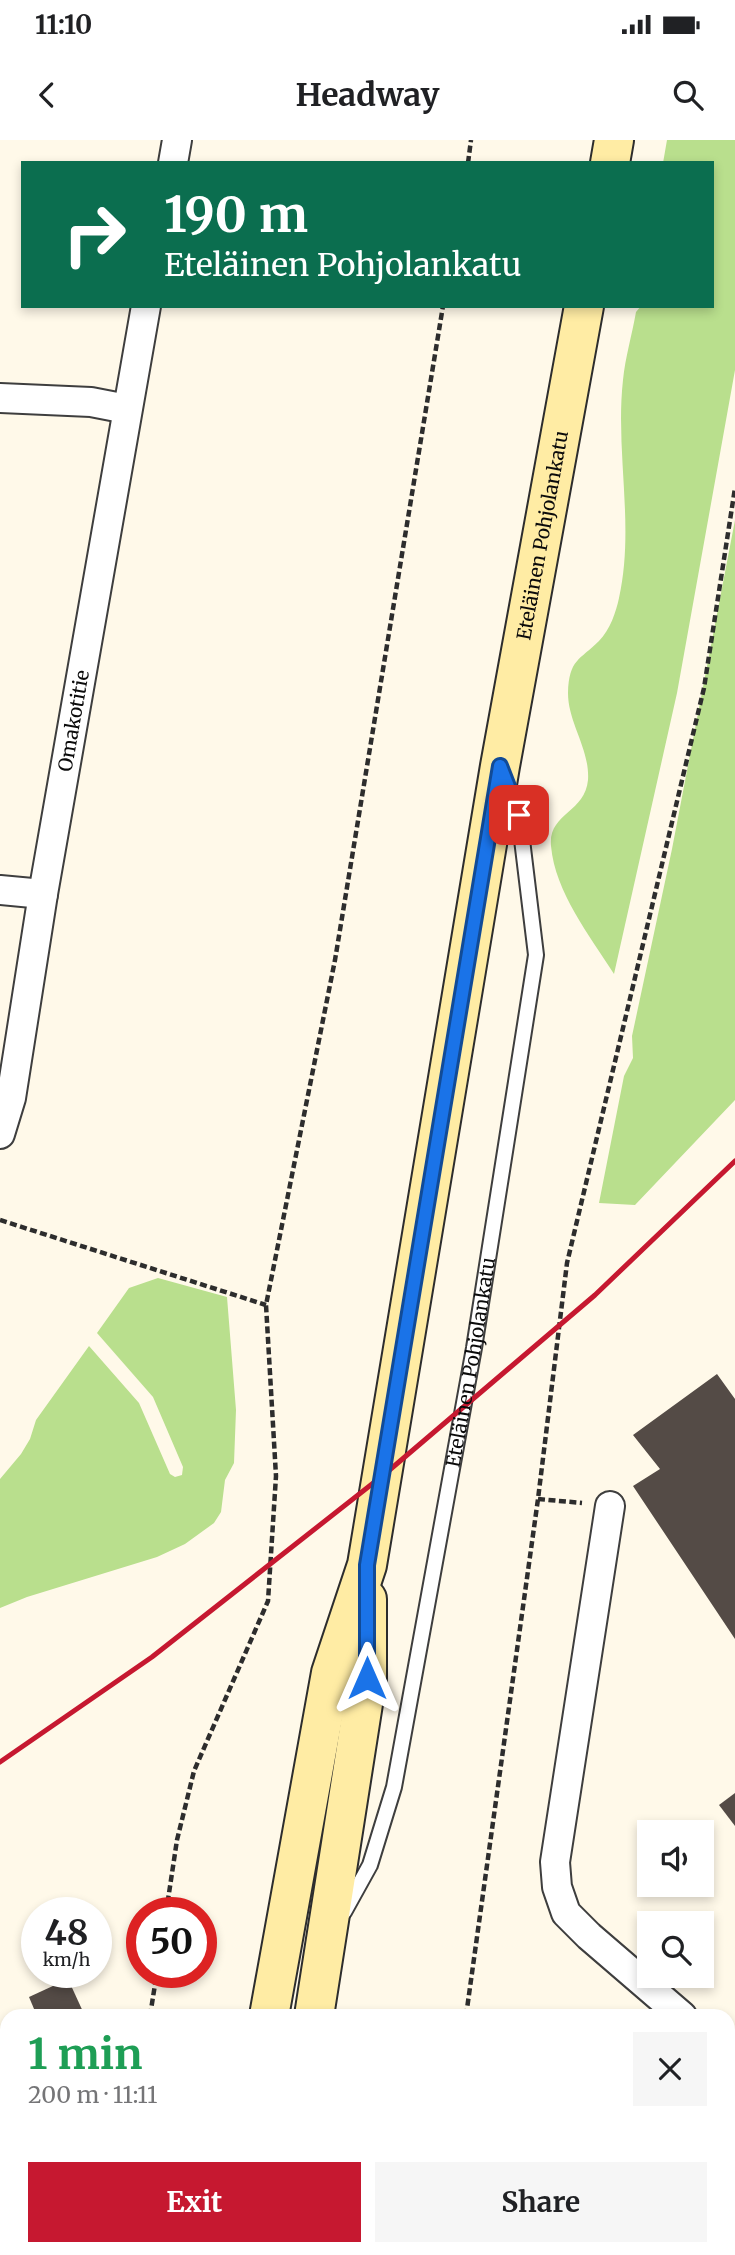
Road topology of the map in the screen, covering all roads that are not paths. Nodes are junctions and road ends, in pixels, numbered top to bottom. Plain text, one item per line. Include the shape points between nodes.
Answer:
1 (177, 140) edge
2 (614, 140) edge
3 (173, 161) edge
4 (610, 161) edge
5 (146, 308) edge
6 (584, 308) edge
7 (0, 398) edge
8 (127, 409) junction
9 (500, 766) junction
10 (0, 890) edge
11 (43, 894) junction
12 (0, 1134) edge
13 (610, 1506) road end
14 (367, 1565) junction
15 (324, 1946) junction
16 (270, 2009) edge
17 (315, 2009) edge
18 (674, 2009) edge

1 - 3 street
2 - 4 main road
5 - 8 street, Omakotitie
6 - 9 main road, Eteläinen Pohjolankatu
7 - 8 street via 91,402
8 - 11 street, Omakotitie
9 - 14 main road, Eteläinen Pohjolankatu
9 - 15 lane, Eteläinen Pohjolankatu via 519,815 536,955 474,1348 394,1787 370,1865
10 - 11 street
11 - 12 street, Omakotitie via 11,1098
13 - 18 street via 555,1862 557,1887 566,1913
14 - 15 main road, Eteläinen Pohjolankatu via 367,1678
14 - 16 main road, Eteläinen Pohjolankatu via 331,1673
15 - 17 main road, Eteläinen Pohjolankatu

